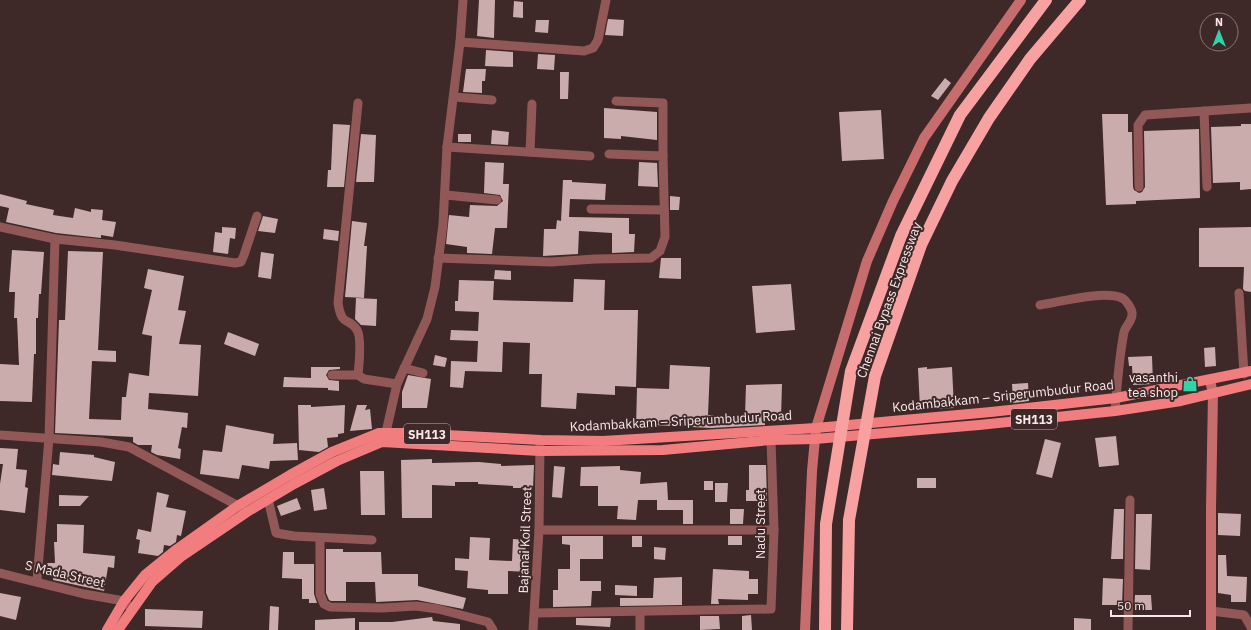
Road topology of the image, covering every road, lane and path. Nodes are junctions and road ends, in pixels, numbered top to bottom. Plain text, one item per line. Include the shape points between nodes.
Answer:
1 (463, 0) edge
2 (606, 0) edge
3 (1021, 0) edge
4 (1046, 0) edge
5 (1080, 0) edge
6 (460, 42) junction
7 (454, 97) junction
8 (492, 100) dead end
9 (616, 101) dead end
10 (358, 103) dead end
11 (532, 104) dead end
12 (1251, 108) edge
13 (1204, 111) junction
14 (448, 147) junction
15 (530, 152) junction
16 (609, 154) dead end
17 (590, 156) dead end
18 (663, 156) junction
19 (1139, 187) dead end
20 (1207, 187) dead end
21 (446, 195) junction
22 (497, 200) dead end
23 (592, 209) dead end
24 (664, 210) junction
25 (257, 216) dead end
26 (0, 227) edge
27 (55, 238) junction
28 (438, 258) junction
29 (1239, 294) dead end
30 (1040, 305) dead end
31 (404, 368) junction
32 (423, 373) dead end
33 (1247, 373) edge
34 (332, 375) dead end
35 (358, 375) junction
36 (1210, 381) junction
37 (397, 384) junction
38 (1251, 384) edge
39 (1214, 393) junction
40 (1116, 398) junction
41 (1115, 411) junction
42 (816, 428) junction
43 (386, 432) junction
44 (0, 435) edge
45 (49, 438) junction
46 (815, 439) junction
47 (540, 440) junction
48 (771, 440) junction
49 (540, 451) junction
50 (268, 499) junction
51 (1130, 500) dead end
52 (243, 508) junction
53 (540, 530) junction
54 (774, 530) junction
55 (320, 538) junction
56 (372, 540) dead end
57 (0, 573) edge
58 (37, 580) junction
59 (124, 601) junction
60 (132, 608) junction
61 (1211, 611) junction
62 (640, 612) junction
63 (535, 613) junction
64 (1251, 627) edge
65 (107, 630) edge
66 (118, 630) edge
67 (493, 630) edge
68 (533, 630) edge
69 (640, 630) edge
70 (805, 630) edge
71 (825, 630) edge
72 (847, 630) edge
73 (1128, 630) edge
74 (1211, 630) edge

1 - 6 street
2 - 6 street via 598,40 593,48 584,51
3 - 42 street via 924,138 892,201 867,260
4 - 71 highway, Chennai Bypass Expressway via 960,115 901,236 851,371 826,524
5 - 72 highway, Chennai Bypass Expressway via 1030,59 989,118 952,181 921,245 875,376 849,520
6 - 7 street
7 - 8 street
7 - 14 street
9 - 18 street via 663,103
10 - 35 street via 338,303 344,322 358,331
11 - 15 street
12 - 13 street
13 - 19 street via 1145,115 1138,125
13 - 20 street
14 - 15 street
14 - 21 street
15 - 17 street
16 - 18 street
18 - 24 street
21 - 22 street
21 - 28 street
23 - 24 street
24 - 28 street via 665,237 660,251 651,258 551,262
25 - 27 street via 244,256 241,262 235,263
26 - 27 street
27 - 45 street
28 - 31 street via 435,287 427,319
29 - 33 street
30 - 40 street via 1101,296 1124,299 1132,311 1132,319 1125,328
31 - 32 street
31 - 37 street
33 - 36 main road, Kodambakkam – Sriperumbudur Road / SH113
34 - 35 street
35 - 37 street via 364,379
36 - 39 street
36 - 40 main road, Kodambakkam – Sriperumbudur Road / SH113
37 - 43 street
38 - 39 main road, Kodambakkam – Sriperumbudur Road / SH113
39 - 41 main road, Kodambakkam – Sriperumbudur Road / SH113
39 - 61 street via 1210,508
40 - 41 street
40 - 42 main road, Kodambakkam – Sriperumbudur Road / SH113
41 - 46 main road, Kodambakkam – Sriperumbudur Road / SH113
42 - 46 street
42 - 47 main road, Kodambakkam – Sriperumbudur Road / SH113 via 610,440
43 - 47 main road, Kodambakkam – Sriperumbudur Road / SH113
43 - 52 main road, Kodambakkam – Sriperumbudur Road / SH113 via 332,452
44 - 45 street
45 - 52 street via 129,447
45 - 58 street
46 - 48 main road, Kodambakkam – Sriperumbudur Road / SH113
46 - 70 street
47 - 49 street, Bajanai Koil Street
48 - 49 main road, Kodambakkam – Sriperumbudur Road / SH113 via 663,450
48 - 54 street, Nadu Street
49 - 50 main road, Kodambakkam – Sriperumbudur Road / SH113 via 382,442 336,460
49 - 53 street, Bajanai Koil Street
50 - 52 main road, Kodambakkam – Sriperumbudur Road / SH113
50 - 55 street via 276,533
51 - 73 street
52 - 59 main road, Kodambakkam – Sriperumbudur Road / SH113 via 171,553 145,575
52 - 60 main road, Kodambakkam – Sriperumbudur Road / SH113 via 157,577
53 - 54 street
53 - 63 street, Bajanai Koil Street
54 - 62 street, Nadu Street via 771,608
55 - 56 street
55 - 67 street via 320,594 324,604 330,607 416,606 438,609 488,622
57 - 58 street, S Mada Street
58 - 59 street, S Mada Street via 84,594
59 - 60 street
59 - 65 main road, Kodambakkam – Sriperumbudur Road / SH113
60 - 66 main road, Kodambakkam – Sriperumbudur Road / SH113
61 - 64 street via 1244,615
61 - 74 street
62 - 63 street
62 - 69 street
63 - 68 street, Bajanai Koil Street

